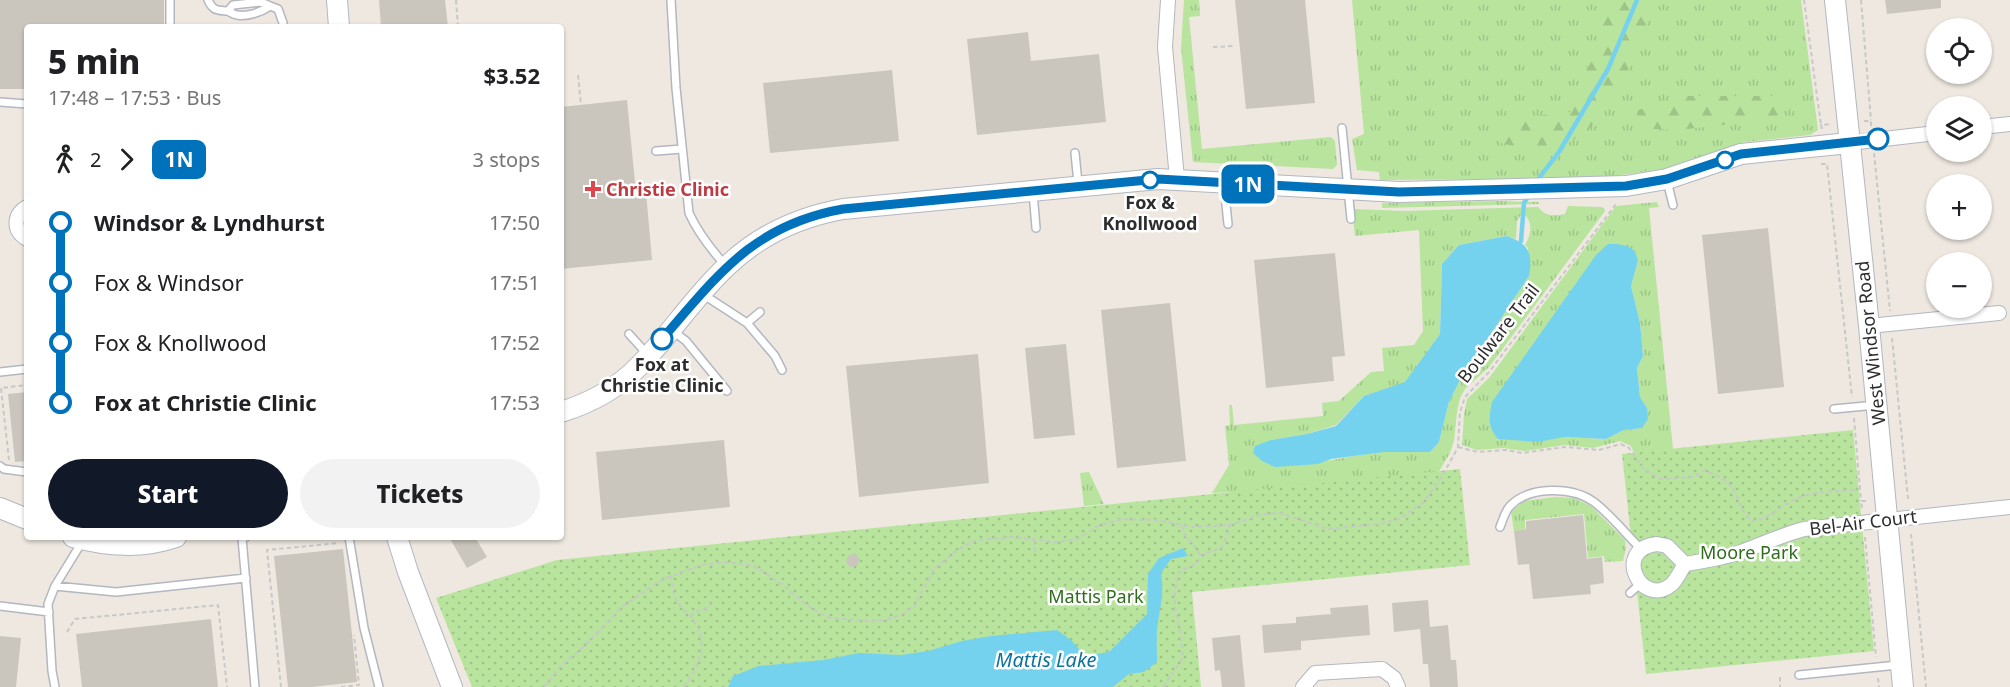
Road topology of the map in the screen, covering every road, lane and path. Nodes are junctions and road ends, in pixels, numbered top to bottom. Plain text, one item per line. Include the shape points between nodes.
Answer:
1 (170, 0) edge
2 (208, 0) edge
3 (337, 0) edge
4 (456, 0) edge
5 (671, 0) edge
6 (1168, 0) edge
7 (1804, 0) edge
8 (1834, 0) edge
9 (1861, 0) edge
10 (283, 23) dead end
11 (170, 24) edge
12 (339, 24) edge
13 (458, 24) edge
14 (1234, 46) dead end
15 (1213, 47) dead end
16 (578, 75) dead end
17 (0, 102) edge
18 (24, 104) edge
19 (581, 105) dead end
20 (1871, 121) dead end
21 (2010, 124) edge
22 (1821, 125) dead end
23 (1992, 126) edge
24 (1342, 128) dead end
25 (1926, 134) edge
26 (1849, 143) junction
27 (682, 148) junction
28 (656, 151) dead end
29 (1075, 153) dead end
30 (1874, 156) dead end
31 (1818, 164) dead end
32 (1177, 179) junction
33 (1667, 179) junction
34 (1224, 183) junction
35 (1078, 186) junction
36 (1032, 190) junction
37 (1349, 190) junction
38 (1614, 204) dead end
39 (1673, 205) dead end
40 (24, 209) edge
41 (1351, 219) dead end
42 (1228, 224) dead end
43 (1036, 228) dead end
44 (24, 237) edge
45 (726, 266) junction
46 (702, 293) junction
47 (1890, 308) dead end
48 (760, 312) dead end
49 (1999, 313) dead end
50 (747, 323) junction
51 (1869, 326) junction
52 (671, 329) junction
53 (629, 334) dead end
54 (1893, 342) dead end
55 (648, 355) junction
56 (24, 369) edge
57 (782, 370) dead end
58 (0, 372) edge
59 (24, 385) edge
60 (727, 391) dead end
61 (1876, 405) junction
62 (1853, 407) junction
63 (1834, 409) dead end
64 (564, 411) edge
65 (1458, 447) junction
66 (10, 465) dead end
67 (0, 466) edge
68 (24, 472) edge
69 (1860, 489) junction
70 (1908, 499) dead end
71 (1861, 501) dead end
72 (2010, 507) edge
73 (0, 508) edge
74 (24, 518) edge
75 (1887, 519) junction
76 (1230, 525) junction
77 (1182, 526) junction
78 (1500, 527) dead end
79 (1911, 534) dead end
80 (1865, 539) dead end
81 (77, 540) edge
82 (168, 540) edge
83 (244, 540) edge
84 (340, 540) edge
85 (347, 540) edge
86 (398, 540) edge
87 (1034, 540) junction
88 (104, 541) edge
89 (1641, 549) junction
90 (1035, 553) dead end
91 (1200, 555) junction
92 (1685, 564) junction
93 (671, 575) junction
94 (246, 578) junction
95 (55, 586) junction
96 (711, 603) dead end
97 (0, 606) edge
98 (49, 612) junction
99 (691, 617) junction
100 (352, 626) dead end
101 (67, 632) dead end
102 (1876, 654) dead end
103 (1901, 665) junction
104 (1799, 675) dead end
105 (1780, 677) dead end
106 (55, 687) edge
107 (227, 687) edge
108 (255, 687) edge
109 (281, 687) edge
110 (341, 687) edge
111 (379, 687) edge
112 (452, 687) edge
113 (544, 687) edge
114 (683, 687) edge
115 (1163, 687) edge
116 (1303, 687) edge
117 (1398, 687) edge
118 (1780, 687) edge
119 (1903, 687) edge
120 (1926, 687) edge

1 - 11 lane
2 - 10 lane via 211,8 236,15 261,12 270,6 278,9
3 - 12 street
4 - 13 path
5 - 27 lane
6 - 32 street via 1165,47
7 - 22 path
8 - 26 street, West Windsor Road
9 - 20 path
14 - 15 path
16 - 19 path
17 - 18 lane
21 - 23 street
24 - 37 lane
25 - 26 street
26 - 33 street via 1741,154
26 - 51 street, West Windsor Road
27 - 28 lane
27 - 45 lane via 689,213 702,237
29 - 35 lane
30 - 47 path
31 - 62 path via 1827,164
32 - 34 street
32 - 35 street
33 - 37 street via 1626,186 1542,189
33 - 39 lane
34 - 37 street
34 - 42 lane
35 - 36 street
36 - 43 lane
36 - 45 street via 821,213 772,234
37 - 41 lane
38 - 65 path, Boulware Trail via 1533,315 1465,398
40 - 44 street via 16,224
45 - 46 street
46 - 50 lane
46 - 52 street
48 - 50 lane
49 - 51 street
50 - 57 lane
51 - 61 street, West Windsor Road
52 - 55 street
52 - 60 lane via 686,341
53 - 55 lane
54 - 70 path
55 - 64 street via 639,367 605,392
56 - 58 lane
59 - 66 path via 1,388
61 - 62 lane
61 - 75 street, West Windsor Road
62 - 63 lane
62 - 69 path
65 - 69 path via 1478,452 1522,453 1565,447 1599,450 1621,444 1629,448 1644,469 1660,479 1694,477 1705,470 1726,481 1752,521 1761,521 1809,494
65 - 76 path, Boulware Trail via 1424,502 1399,519 1379,525 1328,529 1280,513 1262,514
67 - 68 lane
69 - 71 path
72 - 75 street, Bel-Air Court
73 - 74 street
75 - 92 street, Bel-Air Court via 1803,529 1740,552
75 - 103 street, West Windsor Road
76 - 77 path, Boulware Trail
76 - 91 path via 1221,548
77 - 87 path, Boulware Trail via 1122,519 1098,526 1077,539
77 - 91 path
78 - 89 lane via 1508,508 1526,495 1572,492 1594,502
79 - 120 path
80 - 102 path
81 - 95 lane
82 - 88 street via 124,546
83 - 94 lane
84 - 109 path via 267,550
85 - 111 lane
86 - 112 street
87 - 90 path
87 - 93 path, Boulware Trail via 973,541 934,569 914,607 900,615 871,621 830,618 751,565 725,562
89 - 92 street via 1648,545 1667,546
89 - 92 street via 1633,568 1635,588 1662,589 1671,584
91 - 115 path via 1198,562 1179,572 1175,607 1183,658
93 - 99 path via 676,601
93 - 113 path, Boulware Trail via 622,607
94 - 95 lane via 116,592
94 - 108 lane
95 - 98 lane
96 - 99 path
97 - 98 lane
98 - 106 lane
99 - 114 path via 701,637 701,655
100 - 110 path via 358,685
101 - 107 path via 75,619 218,605
103 - 104 lane
103 - 119 street, West Windsor Road
105 - 118 path
116 - 117 street via 1315,673 1382,669

